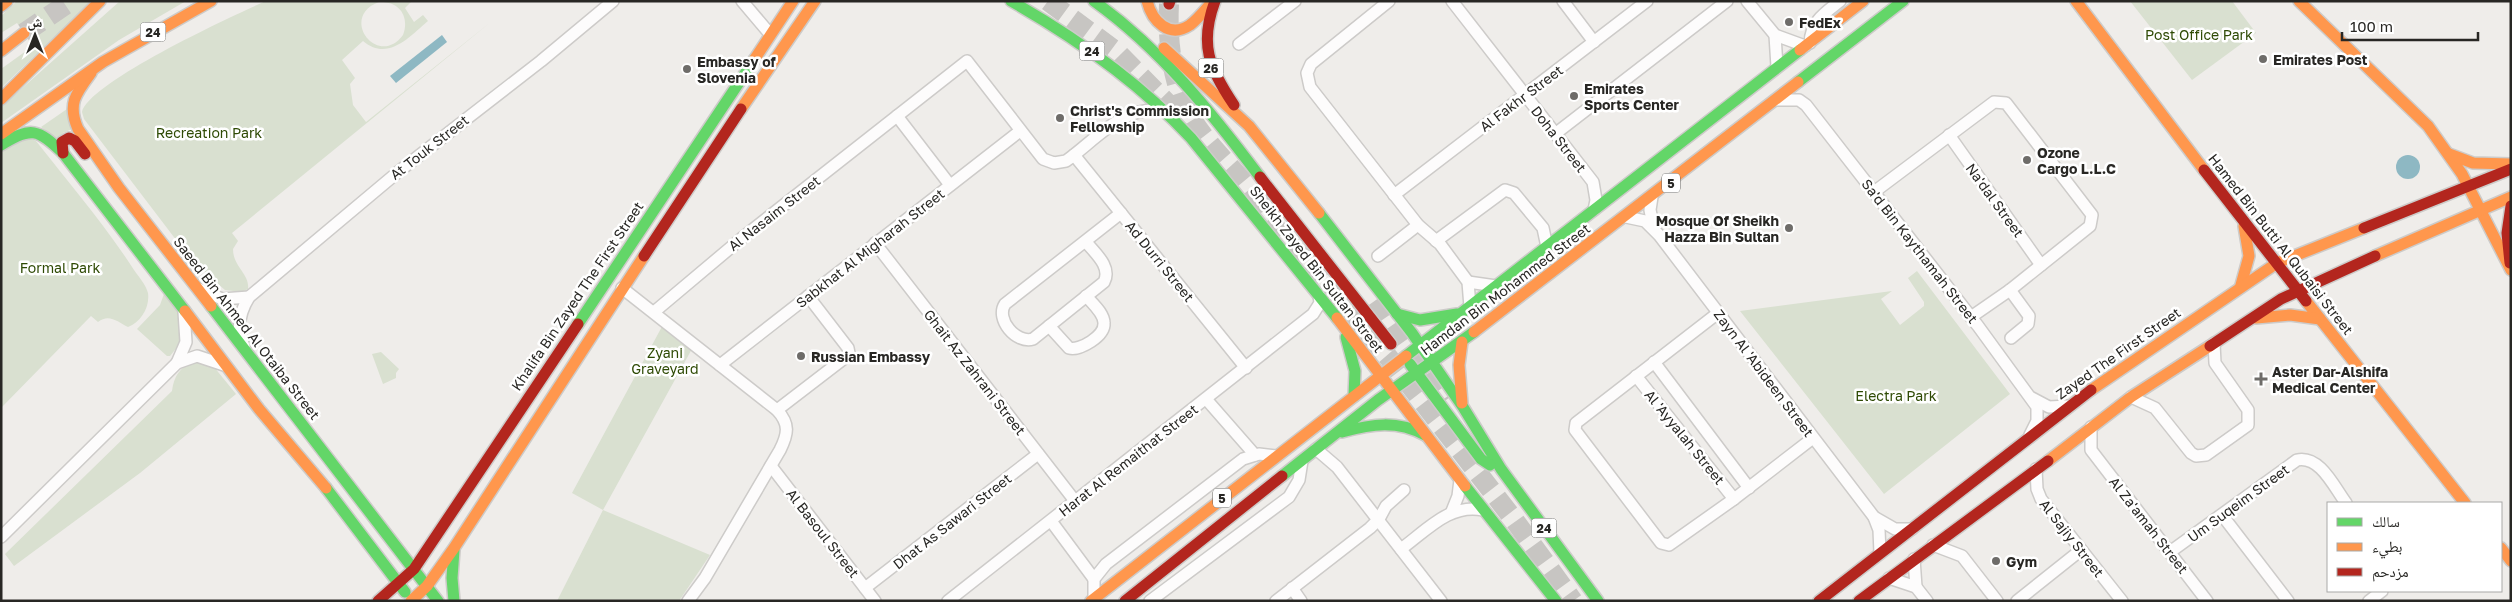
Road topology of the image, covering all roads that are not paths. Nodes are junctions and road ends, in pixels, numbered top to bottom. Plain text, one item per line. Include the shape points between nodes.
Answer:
1 (7, 1) edge
2 (100, 1) edge
3 (211, 1) edge
4 (612, 1) edge
5 (742, 1) edge
6 (793, 1) edge
7 (816, 1) edge
8 (1011, 1) edge
9 (1094, 1) edge
10 (1148, 1) edge
11 (1213, 1) edge
12 (1295, 1) edge
13 (1389, 1) edge
14 (1452, 1) edge
15 (1563, 1) edge
16 (1727, 1) edge
17 (1747, 1) edge
18 (1863, 1) edge
19 (1903, 1) edge
20 (2076, 1) edge
21 (2299, 1) edge
22 (1836, 2) edge
23 (1642, 3) edge
24 (1, 6) edge
25 (1115, 15) junction
26 (24, 33) tunnel mouth
27 (770, 34) junction
28 (1775, 35) junction
29 (1594, 42) junction
30 (1240, 44) dead end
31 (1807, 45) junction
32 (1, 51) edge
33 (97, 66) junction
34 (1777, 67) junction
35 (1810, 73) junction
36 (1525, 95) junction
37 (1, 99) edge
38 (1776, 100) junction
39 (1806, 105) junction
40 (1166, 111) junction
41 (897, 116) junction
42 (1249, 126) junction
43 (1017, 128) junction
44 (1, 134) edge
45 (1555, 134) junction
46 (1949, 135) junction
47 (1, 145) edge
48 (63, 153) junction
49 (2448, 154) junction
50 (1074, 155) junction
51 (2511, 164) edge
52 (2511, 169) edge
53 (1593, 182) junction
54 (950, 185) junction
55 (2468, 187) junction
56 (119, 188) junction
57 (1620, 189) junction
58 (1874, 192) junction
59 (1394, 194) junction
60 (1652, 197) junction
61 (2511, 197) edge
62 (2511, 206) edge
63 (1594, 210) junction
64 (2479, 210) junction
65 (1121, 214) junction
66 (1626, 217) junction
67 (2241, 218) junction
68 (1418, 225) junction
69 (1543, 228) junction
70 (1654, 229) junction
71 (1561, 236) junction
72 (1436, 241) junction
73 (1086, 242) junction
74 (875, 243) junction
75 (1547, 247) junction
76 (1378, 256) dead end
77 (2277, 263) junction
78 (2041, 265) junction
79 (2511, 270) edge
80 (1468, 282) junction
81 (194, 285) junction
82 (1496, 286) junction
83 (2240, 286) junction
84 (622, 288) junction
85 (2010, 290) junction
86 (2298, 290) junction
87 (1318, 295) junction
88 (808, 296) junction
89 (1086, 296) junction
90 (249, 298) junction
91 (182, 305) junction
92 (1466, 310) junction
93 (654, 312) junction
94 (1718, 313) junction
95 (1397, 314) junction
96 (1335, 317) junction
97 (1971, 318) junction
98 (2320, 319) junction
99 (2249, 320) junction
100 (1049, 326) junction
101 (2011, 338) dead end
102 (1462, 342) junction
103 (2214, 343) junction
104 (1391, 344) dead end
105 (1421, 345) junction
106 (248, 353) junction
107 (1433, 362) junction
108 (1654, 362) junction
109 (177, 363) junction
110 (1398, 363) junction
111 (720, 365) junction
112 (1246, 368) junction
113 (230, 369) junction
114 (1418, 372) junction
115 (1382, 375) junction
116 (1636, 376) junction
117 (1392, 390) junction
118 (1354, 396) junction
119 (2131, 396) junction
120 (2032, 398) junction
121 (1206, 399) junction
122 (2068, 406) junction
123 (1463, 408) junction
124 (777, 410) junction
125 (2092, 427) junction
126 (2029, 435) junction
127 (1330, 437) junction
128 (1813, 438) junction
129 (1432, 441) junction
130 (2066, 446) junction
131 (1316, 449) junction
132 (2091, 450) junction
133 (1038, 454) junction
134 (1255, 455) junction
135 (1276, 456) junction
136 (1302, 461) junction
137 (771, 466) junction
138 (1501, 469) junction
139 (2036, 469) junction
140 (1460, 480) junction
141 (1748, 488) junction
142 (1404, 490) dead end
143 (1734, 499) junction
144 (1075, 501) junction
145 (2345, 502) edge
146 (2464, 502) edge
147 (1483, 510) junction
148 (1452, 512) junction
149 (2222, 515) junction
150 (1874, 517) junction
151 (1379, 519) junction
152 (1051, 521) junction
153 (1912, 529) junction
154 (1, 537) edge
155 (1933, 545) junction
156 (454, 548) junction
157 (1401, 549) junction
158 (2502, 549) edge
159 (2081, 550) junction
160 (2170, 552) junction
161 (1880, 553) junction
162 (1914, 559) junction
163 (2511, 561) edge
164 (414, 568) junction
165 (1889, 578) junction
166 (1094, 579) junction
167 (399, 584) junction
168 (427, 586) junction
169 (1916, 587) junction
170 (866, 588) junction
171 (1292, 588) junction
172 (2381, 592) edge
173 (1438, 597) edge
174 (695, 598) edge
175 (1092, 599) edge
176 (412, 600) edge
177 (378, 601) edge
178 (438, 601) edge
179 (454, 601) edge
180 (876, 601) edge
181 (948, 601) edge
182 (1126, 601) edge
183 (1150, 601) edge
184 (1276, 601) edge
185 (1301, 601) edge
186 (1426, 601) edge
187 (1556, 601) edge
188 (1598, 601) edge
189 (1819, 601) edge
190 (1859, 601) edge
191 (1926, 601) edge
192 (1997, 601) edge
193 (2017, 601) edge
194 (2122, 601) edge
195 (2207, 601) edge
196 (2288, 601) edge
197 (2369, 601) edge

1 - 24 main road
2 - 37 main road
3 - 33 main road, 24
4 - 90 street, At Touk Street via 398,172
5 - 27 street
6 - 27 main road, Khalifa Bin Zayed The First Street
7 - 84 main road
8 - 40 main road, Sheikh Zayed Bin Sultan Street / 24 via 1087,47
9 - 25 main road, 24
10 - 11 main road via 1154,21 1161,27 1175,30 1188,26
11 - 42 main road, 26 via 1206,31 1208,61 1217,80
12 - 30 street
13 - 59 street via 1310,64 1307,73 1310,87
14 - 36 street, Doha Street
15 - 29 street
16 - 45 street
17 - 28 street
18 - 31 main road, Hamdan Bin Mohammed Street / 5
19 - 35 main road, Hamdan Bin Mohammed Street / 5
20 - 67 main road, Hamed Bin Butti Al Qubaisi Street
21 - 49 main road via 2407,104
22 - 31 street via 1816,22
23 - 29 street, Al Fakhr Street
25 - 42 main road, 24 via 1164,48
25 - 104 main road via 1151,48 1200,102
26 - 32 main road
27 - 164 main road, Khalifa Bin Zayed The First Street
28 - 31 street
28 - 34 street
29 - 36 street, Al Fakhr Street
31 - 34 main road, Hamdan Bin Mohammed Street / 5
33 - 44 main road, 24
33 - 56 main road, Saeed Bin Ahmed Al Otaiba Street via 77,93 72,112 78,129
34 - 57 main road, Hamdan Bin Mohammed Street / 5
35 - 38 main road, Hamdan Bin Mohammed Street / 5
35 - 39 street via 1805,87
36 - 45 street, Doha Street
36 - 59 street, Al Fakhr Street
38 - 39 street via 1799,100
38 - 60 main road, Hamdan Bin Mohammed Street / 5
39 - 58 street, Sa'd Bin Kaythamah Street
40 - 50 street via 1145,110 1126,116
40 - 87 main road, Sheikh Zayed Bin Sultan Street / 24 via 1218,169
41 - 43 street, Al Nasaim Street via 968,61
41 - 54 street
41 - 93 street, Al Nasaim Street
42 - 95 main road, 24
43 - 50 street via 1048,162 1060,163
43 - 54 street, Sabkhat Al Migharah Street
45 - 53 street, Doha Street
46 - 58 street
46 - 78 street, Na'dal Street
46 - 78 street via 1994,102 2006,103 2092,215 2090,226
47 - 48 main road via 20,133 33,132 44,135
48 - 56 main road via 62,142 72,138 106,182
48 - 91 main road
49 - 51 main road via 2473,163
49 - 55 main road
50 - 65 street, Ad Durri Street
52 - 55 main road, Zayed The First Street
53 - 57 street, Doha Street via 1610,189
53 - 63 street, Doha Street
54 - 74 street, Sabkhat Al Migharah Street
55 - 64 main road
55 - 77 main road, Zayed The First Street
56 - 81 main road, Saeed Bin Ahmed Al Otaiba Street
57 - 63 main road, Hamdan Bin Mohammed Street / 5
58 - 97 street, Sa'd Bin Kaythamah Street
59 - 68 street
60 - 66 main road, Hamdan Bin Mohammed Street / 5
60 - 70 street, Zayn Al 'Abideen Street via 1650,210
61 - 64 main road
62 - 79 main road via 2507,234
63 - 71 main road, Hamdan Bin Mohammed Street / 5
64 - 79 main road
64 - 86 main road
65 - 73 street
65 - 112 street, Ad Durri Street
66 - 70 street, Zayn Al 'Abideen Street via 1645,222
66 - 102 main road, Hamdan Bin Mohammed Street / 5
67 - 77 main road, Hamed Bin Butti Al Qubaisi Street
67 - 83 main road via 2251,254
68 - 72 street
68 - 76 street
69 - 71 street
69 - 72 street via 1514,193 1505,190
69 - 75 street
70 - 94 street, Zayn Al 'Abideen Street
71 - 75 main road, Hamdan Bin Mohammed Street / 5
72 - 80 street
73 - 89 street via 1105,267 1107,275 1104,282
73 - 100 street via 1003,308 1003,319 1021,339 1033,339
74 - 88 street, Sabkhat Al Migharah Street
74 - 133 street, Ghait Az Zahrani Street
75 - 82 main road, Hamdan Bin Mohammed Street / 5
77 - 83 main road, Zayed The First Street
77 - 86 main road, Hamed Bin Butti Al Qubaisi Street
78 - 85 street
80 - 82 street
80 - 92 street
81 - 90 street via 222,299
81 - 106 main road, Saeed Bin Ahmed Al Otaiba Street
82 - 92 main road, Hamdan Bin Mohammed Street / 5
83 - 122 main road, Zayed The First Street
84 - 93 street
84 - 156 main road
85 - 97 street
85 - 101 street via 2029,316 2028,324
86 - 98 main road, Hamed Bin Butti Al Qubaisi Street
86 - 99 main road
87 - 96 main road, Sheikh Zayed Bin Sultan Street / 24
87 - 112 street, Harat Al Remaithat Street via 1320,303 1316,311
88 - 111 street, Sabkhat Al Migharah Street
88 - 124 street via 849,353
89 - 100 street
89 - 100 street via 1104,324 1102,331 1084,346 1068,348
90 - 106 street, At Touk Street via 239,325
91 - 109 street via 186,342
91 - 113 main road
92 - 95 main road via 1420,320
92 - 105 main road, Hamdan Bin Mohammed Street / 5
93 - 111 street
94 - 108 street
94 - 128 street, Zayn Al 'Abideen Street
95 - 105 main road, 24
96 - 115 main road, Sheikh Zayed Bin Sultan Street / 24
96 - 118 main road via 1353,356
97 - 120 street, Sa'd Bin Kaythamah Street
98 - 99 main road via 2290,315
98 - 146 main road, Hamed Bin Butti Al Qubaisi Street
99 - 103 main road
102 - 107 main road, Hamdan Bin Mohammed Street / 5
102 - 123 main road via 1459,376
103 - 119 main road
103 - 119 street via 2215,363 2248,410 2248,425 2206,455 2191,453 2155,408
105 - 107 main road, 24
105 - 110 main road, Hamdan Bin Mohammed Street / 5
106 - 164 main road, Saeed Bin Ahmed Al Otaiba Street
107 - 114 main road, Hamdan Bin Mohammed Street / 5
107 - 123 main road, 24
108 - 116 street
108 - 141 street, Al 'Ayyalah Street
109 - 113 street via 197,356 214,360
109 - 154 street
110 - 114 main road via 1408,363
110 - 115 main road, Hamdan Bin Mohammed Street / 5
111 - 124 street
112 - 121 street, Harat Al Remaithat Street
113 - 167 main road via 259,409 326,487
114 - 117 main road, Hamdan Bin Mohammed Street / 5
114 - 138 main road via 1482,459
115 - 117 main road, Sheikh Zayed Bin Sultan Street / 24
115 - 118 main road, Hamdan Bin Mohammed Street / 5
116 - 143 street, Al 'Ayyalah Street
116 - 143 street via 1576,423 1575,430 1661,543 1669,545
117 - 127 main road, Hamdan Bin Mohammed Street / 5
117 - 129 main road, Sheikh Zayed Bin Sultan Street / 24
118 - 135 main road, Hamdan Bin Mohammed Street / 5
119 - 125 main road
120 - 122 street via 2050,407
120 - 126 street, Sa'd Bin Kaythamah Street via 2038,414
121 - 134 street, Harat Al Remaithat Street
121 - 144 street, Harat Al Remaithat Street
122 - 126 main road, Zayed The First Street
123 - 138 main road, 24
124 - 137 street via 786,422 787,434
125 - 130 main road
125 - 132 street
126 - 153 main road, Zayed The First Street
127 - 129 main road via 1357,428 1393,422 1411,427
127 - 131 main road, Hamdan Bin Mohammed Street / 5
128 - 141 street
128 - 150 street, Zayn Al 'Abideen Street
129 - 140 main road, Sheikh Zayed Bin Sultan Street / 24
130 - 132 street
130 - 139 main road
131 - 136 main road, Hamdan Bin Mohammed Street / 5
131 - 151 street via 1337,467
132 - 160 street, Al Za'amah Street
133 - 144 street, Ghait Az Zahrani Street
133 - 170 street, Dhat As Sawari Street
134 - 135 street
134 - 166 street via 1243,459 1106,564
135 - 175 main road, Hamdan Bin Mohammed Street / 5
136 - 182 main road, Hamdan Bin Mohammed Street / 5
136 - 183 street via 1299,480 1288,497
137 - 170 street, Al Basoul Street
137 - 174 street
138 - 188 main road, 24
139 - 155 main road
139 - 159 street, Al Sajiy Street via 2041,499
140 - 147 main road, Sheikh Zayed Bin Sultan Street / 24
140 - 148 street
141 - 143 street
142 - 151 street via 1386,506
144 - 152 street, Harat Al Remaithat Street
145 - 149 street, Um Suqeim Street via 2315,462 2306,458 2297,460
147 - 148 street via 1468,508
147 - 187 main road, Sheikh Zayed Bin Sultan Street / 24
148 - 157 street
149 - 160 street, Um Suqeim Street
149 - 196 street
150 - 153 street, Zayn Al 'Abideen Street via 1895,529
150 - 161 street, Zayn Al 'Abideen Street via 1879,530
151 - 157 street
151 - 171 street
152 - 166 street, Harat Al Remaithat Street
152 - 181 street, Harat Al Remaithat Street
153 - 161 main road, Zayed The First Street
155 - 162 main road
155 - 192 street via 1962,556
156 - 168 main road
156 - 179 main road
157 - 173 street
158 - 163 main road
159 - 193 street
159 - 194 street, Al Sajiy Street
160 - 195 street, Al Za'amah Street
161 - 189 main road, Zayed The First Street
162 - 165 main road
162 - 169 street
164 - 167 main road, Khalifa Bin Zayed The First Street
164 - 168 main road, Saeed Bin Ahmed Al Otaiba Street
165 - 169 street
165 - 190 main road
166 - 175 street, Hamdan Bin Mohammed Street
167 - 176 main road
167 - 177 main road, Khalifa Bin Zayed The First Street
168 - 176 main road
168 - 178 main road, Saeed Bin Ahmed Al Otaiba Street
169 - 191 street
170 - 180 street, Al Basoul Street
171 - 184 street
171 - 185 street
172 - 197 street
173 - 186 street

